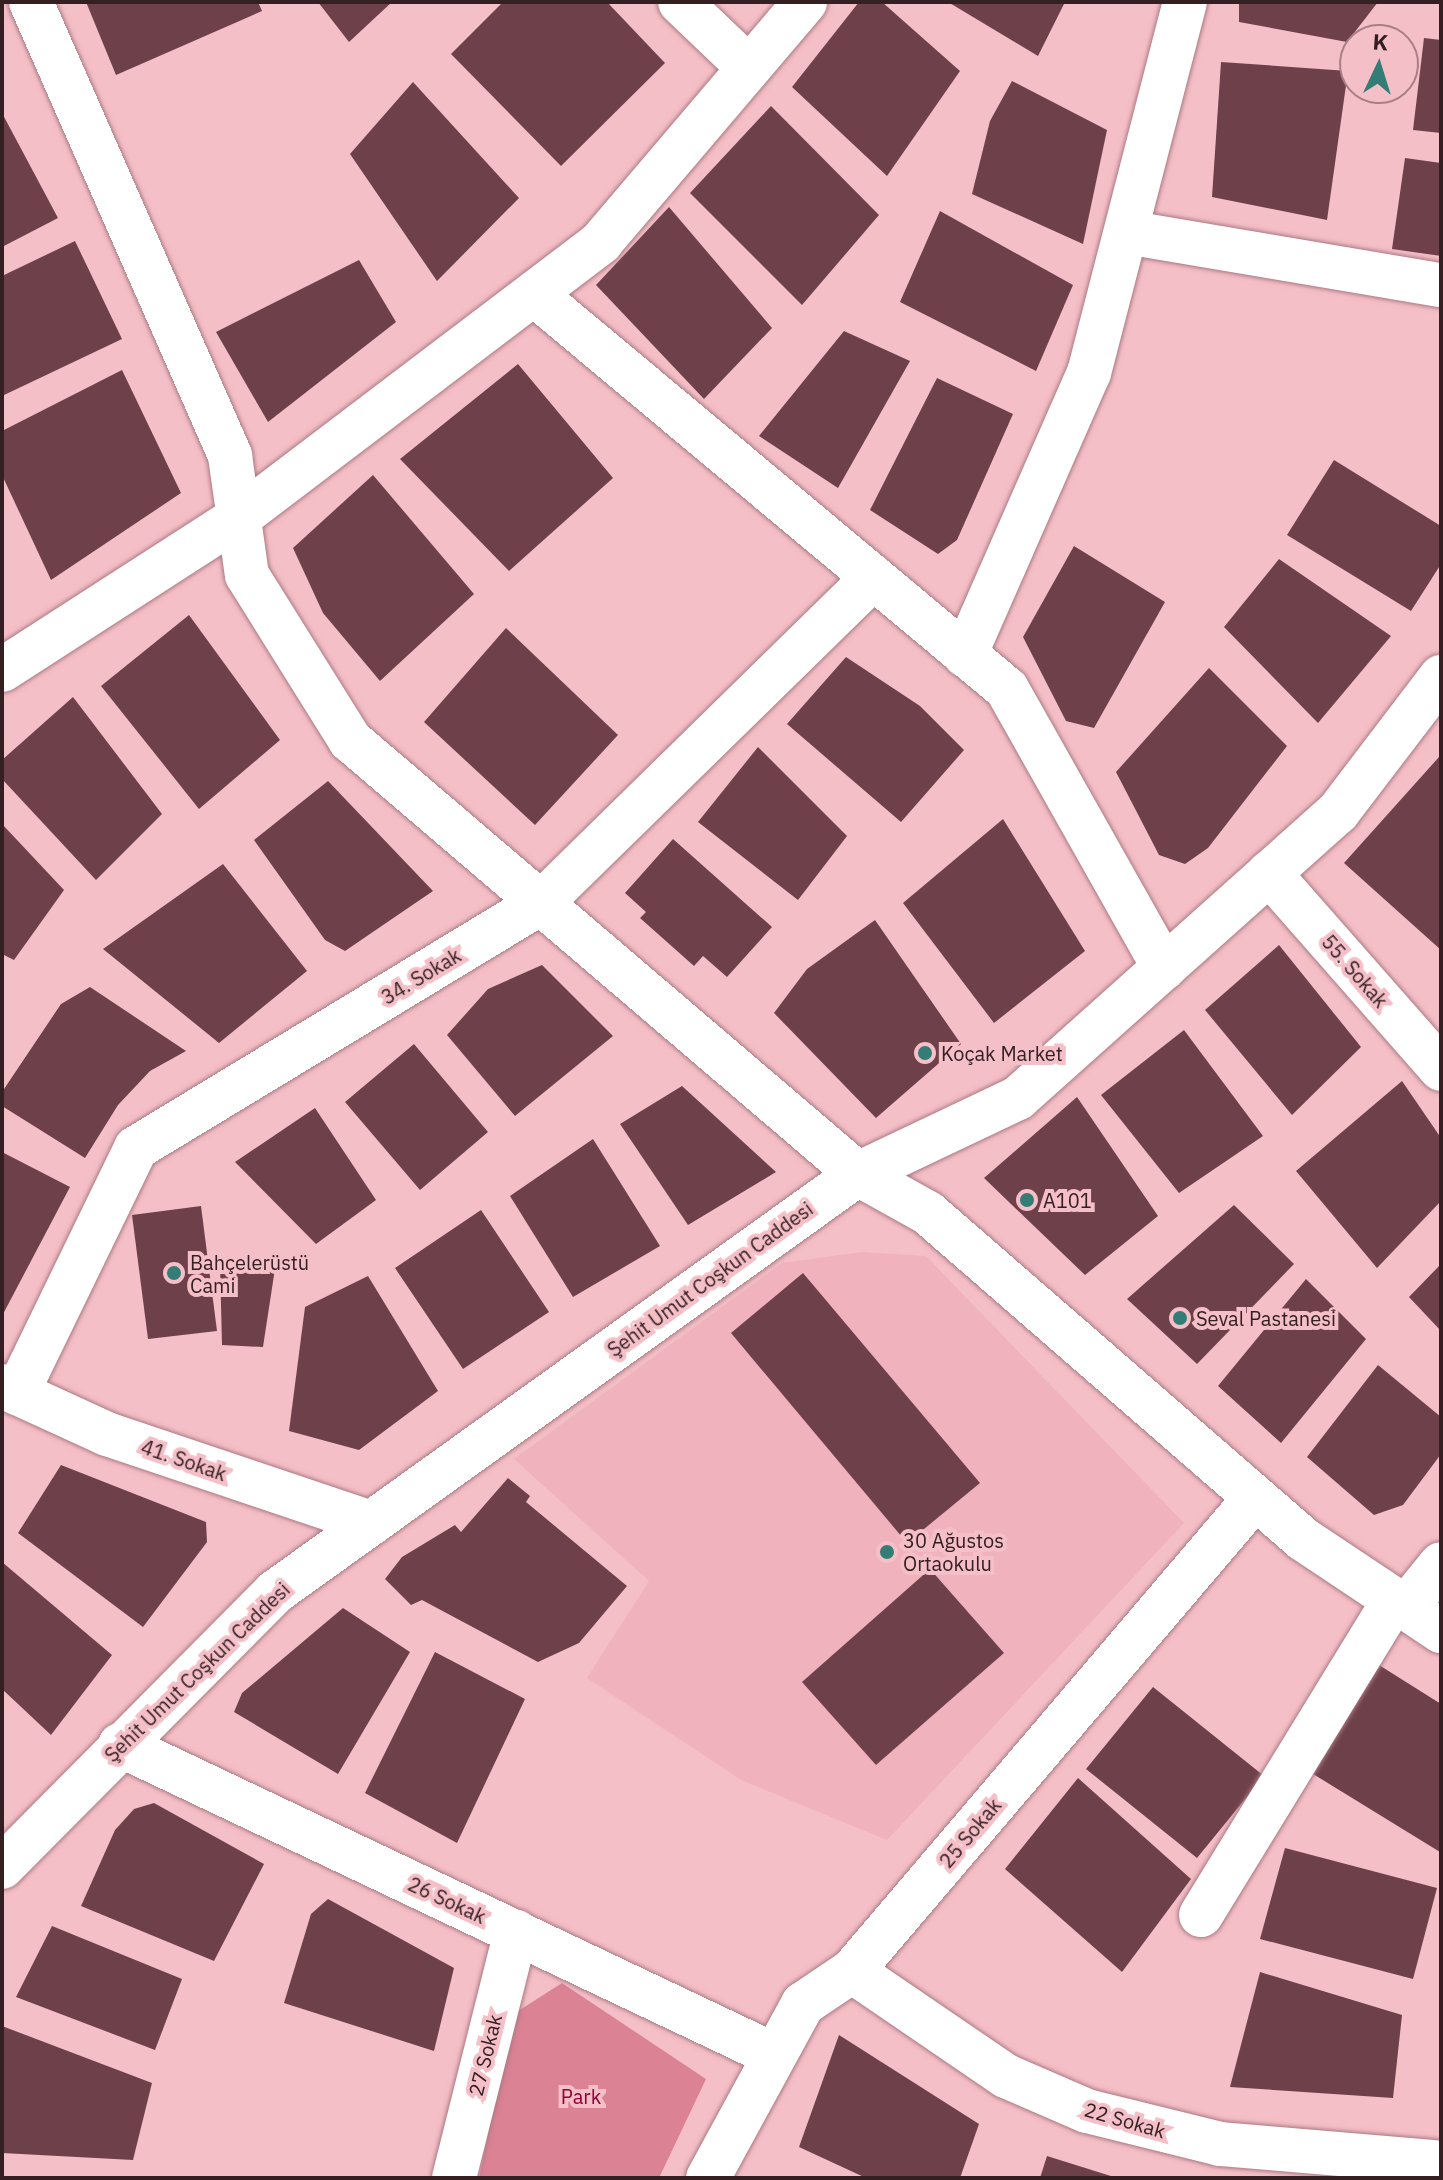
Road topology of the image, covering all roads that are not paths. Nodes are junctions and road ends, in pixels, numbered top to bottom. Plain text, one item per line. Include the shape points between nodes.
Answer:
1 (31, 2) edge
2 (680, 2) edge
3 (805, 2) edge
4 (1185, 2) edge
5 (749, 68) junction
6 (1126, 232) junction
7 (1441, 285) edge
8 (534, 294) junction
9 (238, 518) junction
10 (873, 578) junction
11 (965, 655) junction
12 (2, 670) edge
13 (1441, 677) edge
14 (1269, 873) junction
15 (541, 903) junction
16 (1164, 968) junction
17 (1440, 1067) edge
18 (858, 1174) junction
19 (10, 1390) edge
20 (1255, 1498) junction
21 (371, 1523) junction
22 (1441, 1564) edge
23 (1414, 1613) edge
24 (120, 1745) junction
25 (2, 1867) edge
26 (1201, 1915) dead end
27 (516, 1932) junction
28 (852, 1971) junction
29 (774, 2055) junction
30 (1435, 2156) edge
31 (454, 2178) edge
32 (708, 2178) edge

1 - 9 street via 230,456
2 - 5 street
3 - 5 street
4 - 6 street
5 - 8 street via 601,242
6 - 7 street
6 - 11 street via 1089,373
8 - 9 street
8 - 10 street
9 - 12 street
9 - 15 street via 247,575 350,740
10 - 11 street
10 - 15 street, 34. Sokak
11 - 16 street via 1007,689
13 - 14 street, Şehit Umut Coşkun Caddesi via 1338,812
14 - 16 street, Şehit Umut Coşkun Caddesi
14 - 17 street, 55. Sokak
15 - 18 street
15 - 19 street, 34. Sokak via 136,1148
16 - 18 street, Şehit Umut Coşkun Caddesi via 1018,1098
18 - 20 street via 928,1213
18 - 21 street, Şehit Umut Coşkun Caddesi
19 - 21 street, 41. Sokak via 107,1434
20 - 23 street via 1303,1539
20 - 28 street, 25 Sokak
21 - 24 street, Şehit Umut Coşkun Caddesi via 275,1592
22 - 23 street
23 - 26 street
24 - 25 street, Şehit Umut Coşkun Caddesi
24 - 27 street, 26 Sokak
27 - 29 street, 26 Sokak
27 - 31 street, 27 Sokak
28 - 29 street, 25 Sokak via 803,2004
28 - 30 street, 22 Sokak via 1006,2076 1087,2111 1220,2144
29 - 32 street, 25 Sokak

